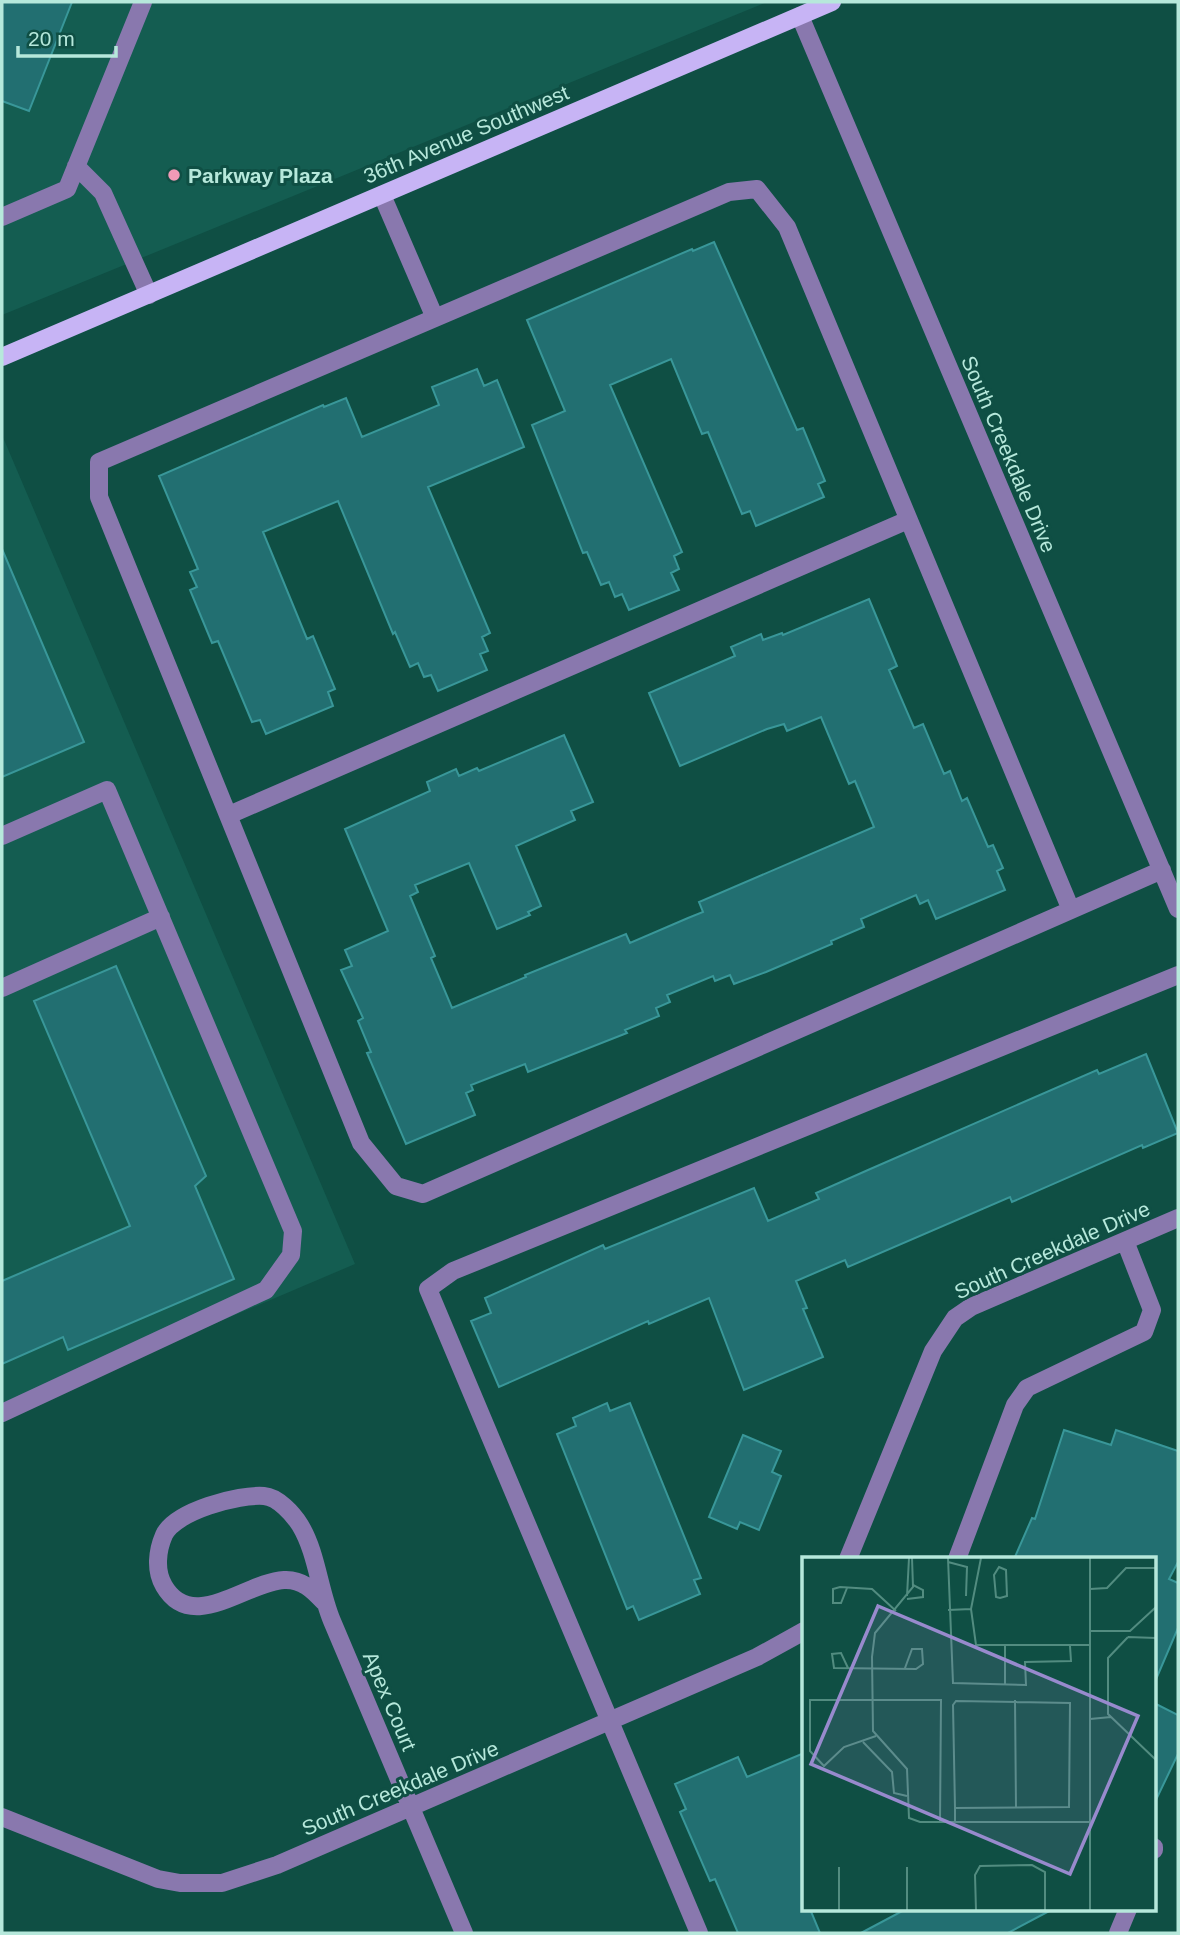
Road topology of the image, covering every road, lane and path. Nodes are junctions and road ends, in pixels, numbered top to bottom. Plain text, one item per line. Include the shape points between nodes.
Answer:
1 (143, 2) edge
2 (832, 2) edge
3 (800, 16) junction
4 (76, 166) junction
5 (382, 195) junction
6 (2, 218) edge
7 (149, 295) junction
8 (435, 318) junction
9 (2, 357) edge
10 (908, 520) junction
11 (229, 815) junction
12 (2, 836) edge
13 (1162, 870) junction
14 (1178, 909) edge
15 (1071, 910) junction
16 (161, 917) junction
17 (1178, 975) edge
18 (2, 988) edge
19 (1178, 1218) edge
20 (1125, 1241) junction
21 (2, 1413) edge
22 (849, 1557) edge
23 (958, 1557) edge
24 (324, 1602) junction
25 (802, 1632) edge
26 (610, 1721) junction
27 (411, 1808) junction
28 (2, 1817) edge
29 (1128, 1910) edge
30 (464, 1933) edge
31 (699, 1933) edge
32 (1118, 1933) edge

1 - 4 street
2 - 3 main road, 36th Avenue Southwest
3 - 5 main road, 36th Avenue Southwest
3 - 13 street, South Creekdale Drive
4 - 6 street via 67,188
4 - 7 street via 103,193
5 - 7 main road, 36th Avenue Southwest
5 - 8 street
7 - 9 main road, 36th Avenue Southwest
8 - 10 street via 729,192 757,189 787,227
8 - 11 street via 99,462 99,497
10 - 11 street
10 - 15 street
11 - 15 street via 361,1143 396,1186 423,1194
12 - 16 street via 107,790
13 - 14 street, South Creekdale Drive
13 - 15 street
16 - 18 street
16 - 21 street via 293,1231 291,1255 266,1290
17 - 26 street via 453,1271 428,1289
19 - 20 street, South Creekdale Drive
20 - 22 street, South Creekdale Drive via 955,1318 933,1351
20 - 23 street via 1152,1310 1144,1332 1027,1388 1014,1405
24 - 24 street, Apex Court via 300,1526 286,1508 268,1496 247,1495 190,1514 166,1530 160,1544 158,1570 163,1584 170,1596 184,1605 217,1603 287,1579 303,1583
24 - 27 street, Apex Court
25 - 26 street, South Creekdale Drive via 757,1657
26 - 27 street, South Creekdale Drive
26 - 31 street
27 - 28 street, South Creekdale Drive via 222,1883 158,1878
27 - 30 street, Apex Court
29 - 32 street

